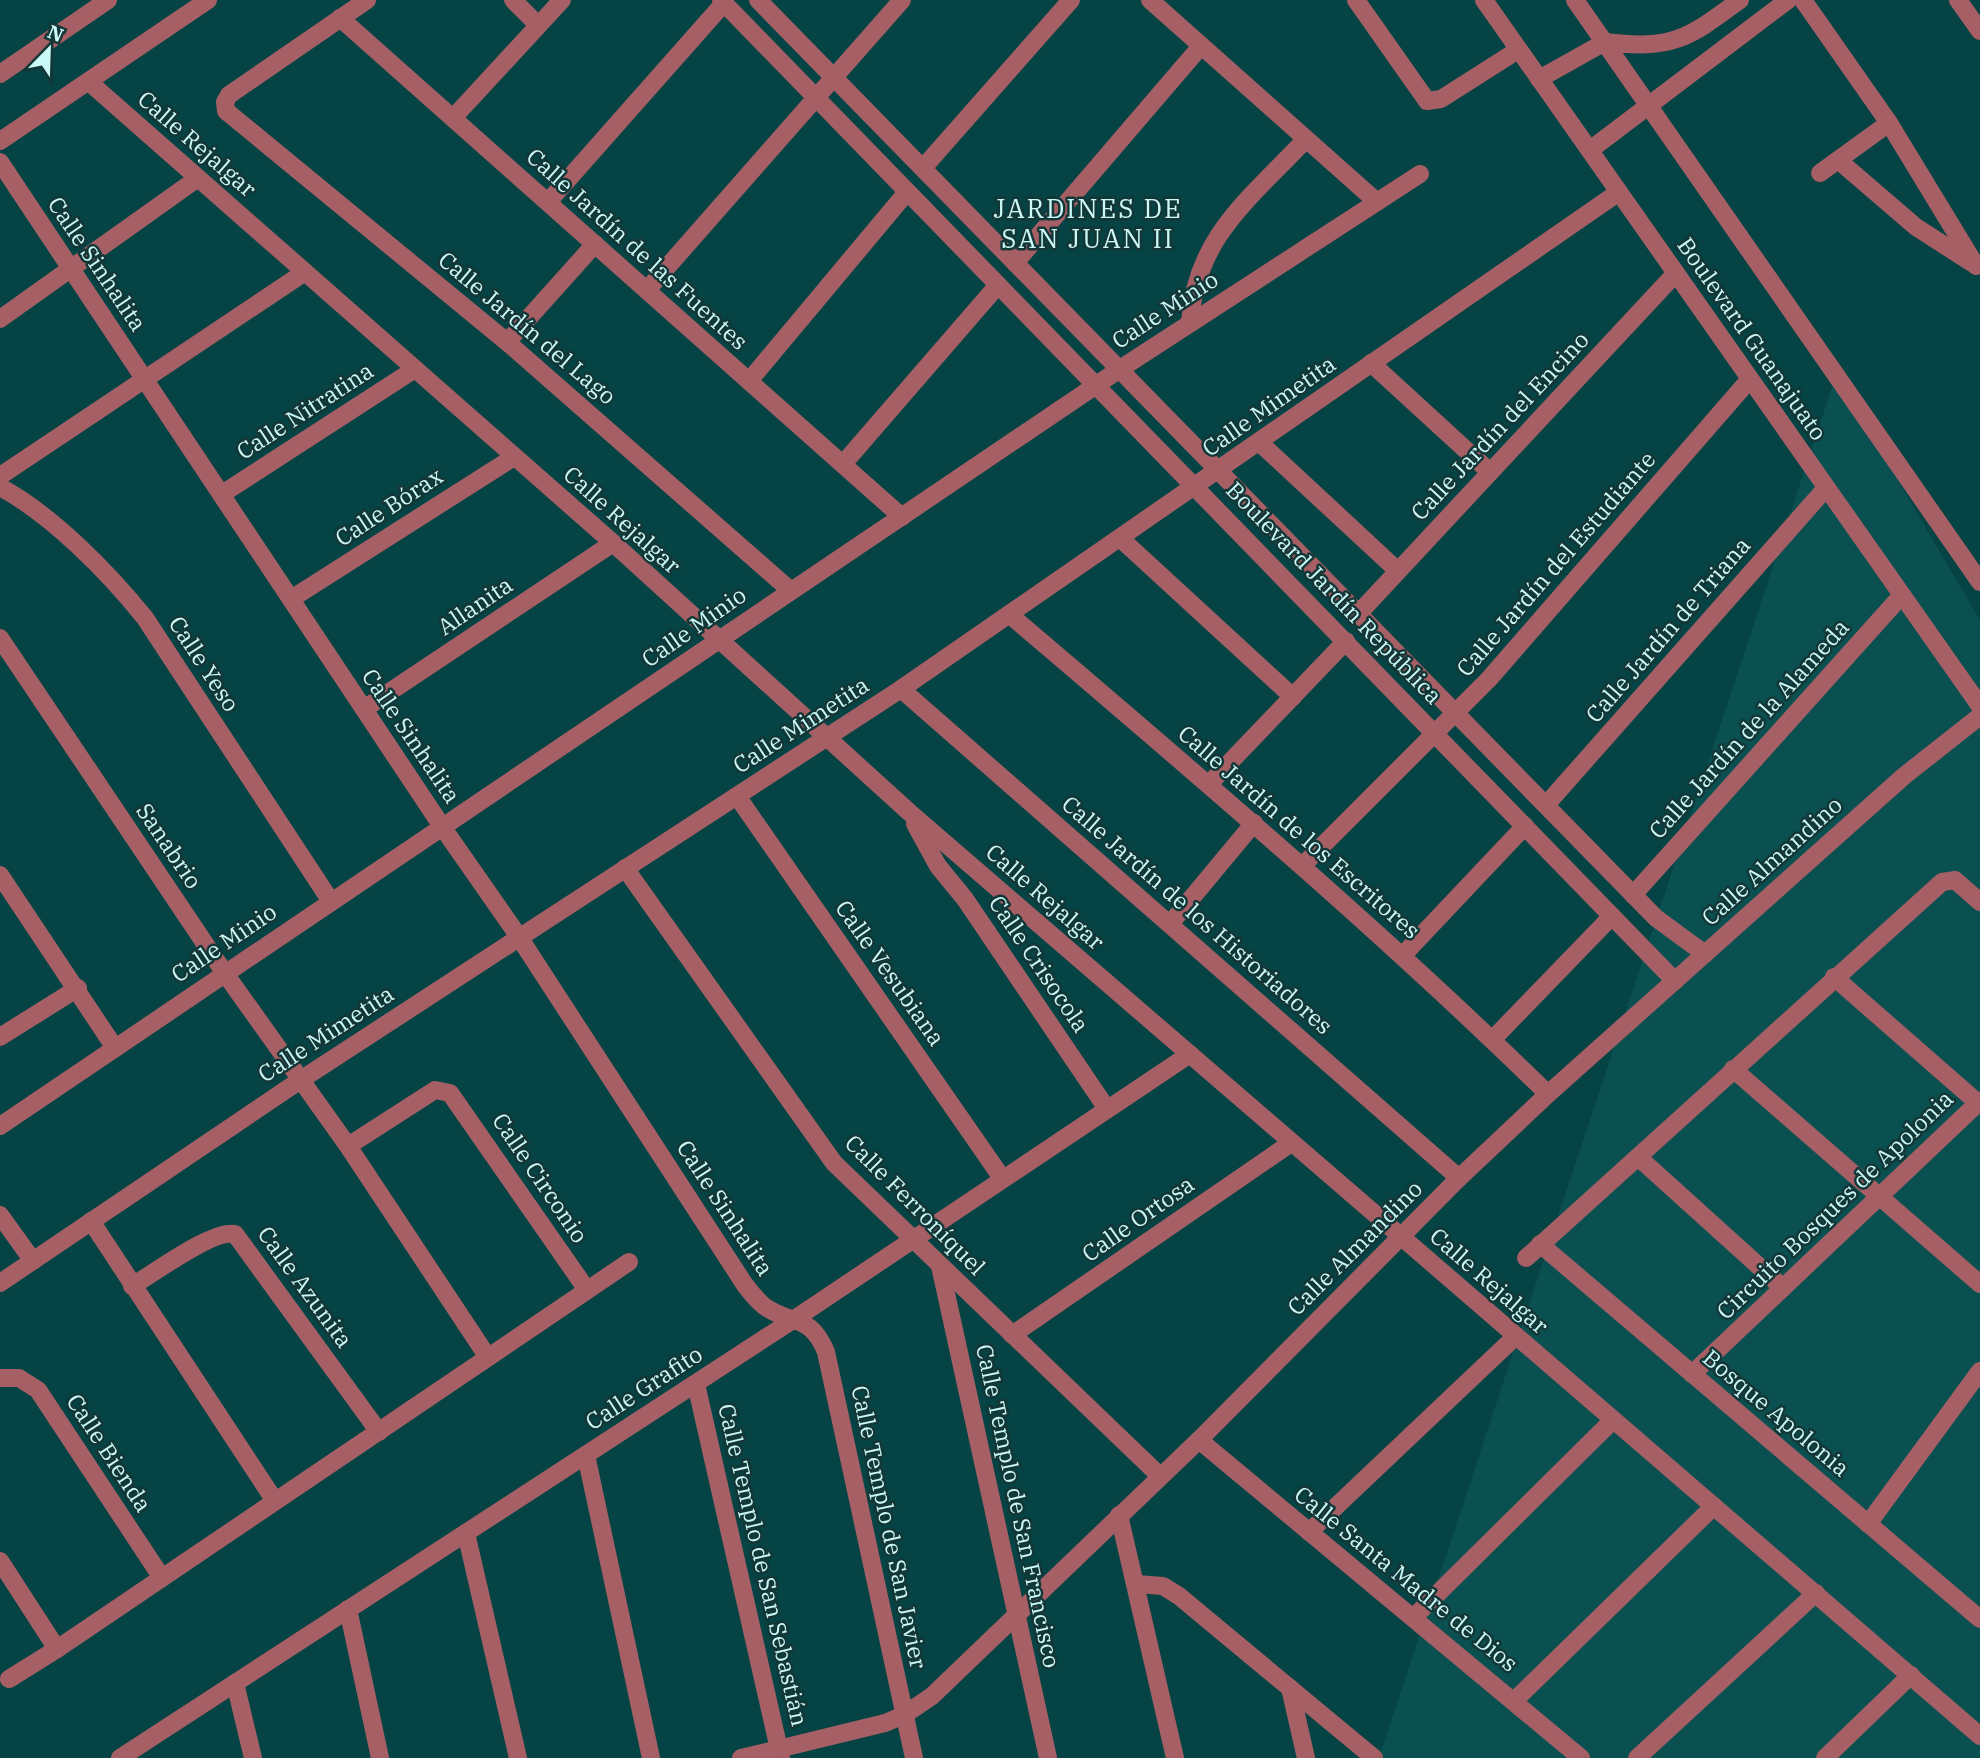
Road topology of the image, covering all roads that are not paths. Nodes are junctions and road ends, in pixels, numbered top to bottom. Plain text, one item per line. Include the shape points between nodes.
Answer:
1 (108, 0) edge
2 (208, 0) edge
3 (367, 0) edge
4 (513, 0) edge
5 (562, 0) edge
6 (758, 0) edge
7 (902, 0) edge
8 (1071, 0) edge
9 (1150, 0) edge
10 (1356, 0) edge
11 (1484, 0) edge
12 (1575, 0) edge
13 (1740, 0) edge
14 (1788, 0) edge
15 (1802, 0) edge
16 (1958, 0) edge
17 (722, 1) edge
18 (341, 18) junction
19 (538, 25) junction
20 (1980, 31) edge
21 (1605, 42) junction
22 (1201, 46) junction
23 (1518, 50) junction
24 (0, 74) edge
25 (834, 78) junction
26 (1539, 79) junction
27 (89, 82) junction
28 (816, 99) junction
29 (1649, 105) junction
30 (453, 118) junction
31 (1889, 123) junction
32 (1307, 139) junction
33 (0, 141) edge
34 (1590, 150) junction
35 (1838, 160) junction
36 (0, 162) edge
37 (923, 168) junction
38 (1820, 173) dead end
39 (1420, 174) dead end
40 (198, 178) junction
41 (907, 192) junction
42 (1619, 192) junction
43 (548, 202) junction
44 (1377, 202) junction
45 (595, 244) junction
46 (1015, 263) junction
47 (1978, 268) edge
48 (73, 270) junction
49 (305, 272) junction
50 (1676, 273) junction
51 (998, 285) junction
52 (647, 290) junction
53 (0, 319) edge
54 (1190, 323) junction
55 (507, 342) junction
56 (1371, 363) junction
57 (415, 369) junction
58 (1120, 369) junction
59 (1750, 379) junction
60 (145, 380) junction
61 (749, 381) junction
62 (1096, 385) junction
63 (1260, 443) junction
64 (514, 457) junction
65 (844, 464) junction
66 (1220, 471) junction
67 (1490, 472) junction
68 (0, 475) edge
69 (0, 487) edge
70 (1196, 488) junction
71 (1826, 488) junction
72 (222, 494) junction
73 (902, 517) junction
74 (1121, 539) junction
75 (613, 544) junction
76 (1398, 572) junction
77 (1980, 582) edge
78 (790, 590) junction
79 (1902, 595) junction
80 (291, 599) junction
81 (1359, 613) junction
82 (1010, 615) junction
83 (0, 638) edge
84 (719, 641) junction
85 (1346, 641) junction
86 (901, 689) junction
87 (1293, 697) junction
88 (1980, 706) edge
89 (364, 709) junction
90 (1457, 713) junction
91 (1980, 716) edge
92 (1437, 733) junction
93 (828, 738) junction
94 (1209, 784) junction
95 (737, 796) junction
96 (1546, 805) junction
97 (909, 812) junction
98 (1254, 823) junction
99 (1525, 826) junction
100 (443, 828) junction
101 (1303, 864) junction
102 (625, 868) junction
103 (0, 875) edge
104 (1633, 895) junction
105 (330, 900) junction
106 (1980, 902) edge
107 (1612, 916) junction
108 (1170, 924) junction
109 (520, 937) junction
110 (1705, 954) junction
111 (1403, 955) junction
112 (224, 972) junction
113 (1834, 977) junction
114 (1675, 981) junction
115 (78, 988) junction
116 (0, 1037) edge
117 (1492, 1040) junction
118 (115, 1048) junction
119 (1190, 1054) junction
120 (1733, 1069) junction
121 (299, 1081) junction
122 (1548, 1094) junction
123 (1979, 1102) edge
124 (1107, 1109) junction
125 (0, 1126) edge
126 (1292, 1143) junction
127 (348, 1146) junction
128 (1638, 1157) junction
129 (1002, 1178) junction
130 (1459, 1178) junction
131 (1879, 1198) junction
132 (0, 1214) edge
133 (91, 1221) junction
134 (1401, 1238) junction
135 (913, 1239) junction
136 (1540, 1244) junction
137 (1525, 1258) dead end
138 (33, 1261) junction
139 (629, 1262) dead end
140 (940, 1265) junction
141 (0, 1283) edge
142 (1980, 1284) edge
143 (132, 1286) junction
144 (1783, 1288) junction
145 (587, 1290) junction
146 (796, 1318) junction
147 (1012, 1335) junction
148 (1516, 1336) junction
149 (487, 1356) junction
150 (1980, 1371) edge
151 (1692, 1374) junction
152 (0, 1378) edge
153 (696, 1384) junction
154 (1614, 1420) junction
155 (379, 1432) junction
156 (1199, 1440) junction
157 (586, 1455) junction
158 (1160, 1476) junction
159 (275, 1501) junction
160 (1714, 1506) junction
161 (1119, 1515) junction
162 (1868, 1524) junction
163 (1309, 1532) junction
164 (466, 1533) junction
165 (0, 1561) edge
166 (162, 1578) junction
167 (1137, 1584) junction
168 (1816, 1593) junction
169 (348, 1609) junction
170 (1976, 1609) edge
171 (1016, 1613) junction
172 (1414, 1617) junction
173 (57, 1649) junction
174 (1910, 1675) junction
175 (9, 1679) dead end
176 (235, 1683) junction
177 (1290, 1688) junction
178 (1515, 1700) junction
179 (904, 1716) junction
180 (1980, 1736) edge
181 (780, 1754) edge
182 (120, 1758) edge
183 (253, 1758) edge
184 (380, 1758) edge
185 (518, 1758) edge
186 (651, 1758) edge
187 (741, 1758) edge
188 (914, 1758) edge
189 (1048, 1758) edge
190 (1175, 1758) edge
191 (1306, 1758) edge
192 (1374, 1758) edge
193 (1581, 1758) edge
194 (1637, 1758) edge
195 (1825, 1758) edge

1 - 24 street
2 - 27 street
3 - 18 street
4 - 19 street
5 - 19 street
6 - 25 street, Boulevard Jardín República
7 - 25 street
8 - 37 street
9 - 22 street
10 - 23 street via 1427,101 1441,99
11 - 23 street, Boulevard Guanajuato
12 - 21 street
13 - 21 street via 1679,41 1661,45
14 - 29 street
15 - 31 street
16 - 20 street
17 - 28 street, Boulevard Jardín República
17 - 43 street
18 - 30 street, Calle Jardín de las Fuentes
18 - 55 street, Calle Jardín del Lago via 229,95 226,111
19 - 30 street
21 - 26 street
21 - 29 street
22 - 32 street
22 - 46 street
23 - 26 street, Boulevard Guanajuato
25 - 28 street
25 - 37 street, Boulevard Jardín República
26 - 34 street, Boulevard Guanajuato
27 - 33 street
27 - 40 street, Calle Rejalgar
28 - 41 street, Boulevard Jardín República
28 - 52 street
29 - 34 street
29 - 77 street
30 - 43 street, Calle Jardín de las Fuentes
31 - 35 street
31 - 47 street
32 - 44 street
32 - 54 street via 1210,246 1194,284
34 - 42 street, Boulevard Guanajuato
35 - 38 street
35 - 47 street via 1916,227
36 - 48 street, Calle Sinhalita
37 - 46 street, Boulevard Jardín República
39 - 44 street, Calle Minio
40 - 48 street
40 - 49 street, Calle Rejalgar
41 - 51 street, Boulevard Jardín República
41 - 61 street
42 - 50 street, Boulevard Guanajuato
42 - 56 street, Calle Mimetita
43 - 45 street, Calle Jardín de las Fuentes
44 - 54 street, Calle Minio
45 - 52 street, Calle Jardín de las Fuentes
45 - 55 street
46 - 58 street, Boulevard Jardín República
48 - 53 street
48 - 60 street, Calle Sinhalita
49 - 57 street, Calle Rejalgar
49 - 60 street
50 - 59 street, Boulevard Guanajuato
50 - 67 street, Calle Jardín del Encino
51 - 62 street, Boulevard Jardín República
51 - 65 street
52 - 61 street, Calle Jardín de las Fuentes
54 - 58 street, Calle Minio
55 - 78 street, Calle Jardín del Lago
56 - 63 street, Calle Mimetita
56 - 67 street
57 - 64 street, Calle Rejalgar
57 - 72 street, Calle Nitratina
58 - 62 street, Calle Minio
58 - 66 street, Boulevard Jardín República
59 - 71 street, Boulevard Guanajuato
59 - 90 street, Calle Jardín del Estudiante
60 - 68 street
60 - 72 street, Calle Sinhalita
61 - 65 street, Calle Jardín de las Fuentes
62 - 70 street, Boulevard Jardín República
62 - 73 street, Calle Minio
63 - 66 street, Calle Mimetita
63 - 76 street
64 - 75 street, Calle Rejalgar
64 - 80 street, Calle Bórax
65 - 73 street, Calle Jardín de las Fuentes
66 - 70 street, Calle Mimetita
66 - 81 street, Boulevard Jardín República
67 - 76 street, Calle Jardín del Encino
69 - 105 street, Calle Yeso via 52,525 120,587 145,618
70 - 74 street, Calle Mimetita
70 - 85 street, Boulevard Jardín República
71 - 79 street, Boulevard Guanajuato
71 - 96 street, Calle Jardín de Triana
72 - 80 street, Calle Sinhalita
73 - 78 street, Calle Minio
74 - 82 street, Calle Mimetita
74 - 87 street
75 - 84 street, Calle Rejalgar
75 - 89 street, Allanita
76 - 81 street, Calle Jardín del Encino
78 - 84 street, Calle Minio
79 - 88 street, Boulevard Guanajuato
79 - 104 street, Calle Jardín de la Alameda
80 - 89 street, Calle Sinhalita
81 - 90 street, Boulevard Jardín República
82 - 86 street, Calle Mimetita
82 - 94 street, Calle Jardín de los Escritores
83 - 112 street, Sanabrio
84 - 93 street, Calle Rejalgar
84 - 100 street, Calle Minio
85 - 87 street
85 - 92 street, Boulevard Jardín República
86 - 93 street, Calle Mimetita
86 - 108 street, Calle Jardín de los Historiadores
87 - 94 street
89 - 100 street, Calle Sinhalita
90 - 92 street, Calle Jardín del Estudiante
90 - 96 street, Boulevard Jardín República
91 - 110 street, Calle Almandino via 1904,776
92 - 99 street, Boulevard Jardín República
92 - 101 street, Calle Jardín del Estudiante
93 - 95 street, Calle Mimetita
93 - 97 street, Calle Rejalgar
94 - 98 street, Calle Jardín de los Escritores
95 - 102 street, Calle Mimetita
95 - 129 street, Calle Vesubiana
96 - 104 street, Boulevard Jardín República
97 - 119 street, Calle Rejalgar
97 - 124 street, Calle Crisocola via 938,866
98 - 101 street, Calle Jardín de los Escritores
98 - 108 street
99 - 107 street, Boulevard Jardín República
99 - 111 street
100 - 105 street, Calle Minio
100 - 109 street, Calle Sinhalita
101 - 111 street, Calle Jardín de los Escritores
102 - 109 street, Calle Mimetita
102 - 135 street, Calle Ferroníquel via 812,1136 853,1185
103 - 115 street
104 - 110 street, Boulevard Jardín República via 1671,932
105 - 112 street, Calle Minio
106 - 113 street via 1955,880 1947,879
107 - 114 street, Boulevard Jardín República
107 - 117 street
108 - 130 street, Calle Jardín de los Historiadores
109 - 121 street, Calle Mimetita
109 - 146 street, Calle Sinhalita via 745,1285 766,1307
110 - 114 street, Calle Almandino
111 - 117 street, Calle Jardín de los Escritores
112 - 118 street, Calle Minio
112 - 121 street, Sanabrio
113 - 120 street
113 - 123 street
114 - 122 street, Calle Almandino
115 - 116 street
115 - 118 street
117 - 122 street, Calle Jardín de los Escritores
118 - 125 street, Calle Minio
119 - 124 street, Calle Grafito
119 - 126 street, Calle Rejalgar
120 - 128 street
120 - 131 street
121 - 127 street
121 - 133 street, Calle Mimetita
122 - 130 street, Calle Almandino
123 - 131 street, Circuito Bosques de Apolonia
124 - 129 street, Calle Grafito
126 - 134 street, Calle Rejalgar
126 - 147 street, Calle Ortosa
127 - 145 street, Calle Circonio via 435,1090 450,1093
127 - 149 street
128 - 136 street
128 - 144 street
129 - 135 street, Calle Grafito
130 - 134 street, Calle Almandino
131 - 142 street
131 - 144 street, Circuito Bosques de Apolonia
132 - 138 street
133 - 138 street, Calle Mimetita
133 - 143 street
134 - 148 street, Calle Rejalgar
134 - 156 street, Calle Almandino
135 - 140 street, Calle Ferroníquel
135 - 146 street, Calle Grafito
136 - 137 street
136 - 151 street, Bosque Apolonia
138 - 141 street, Calle Mimetita
139 - 145 street
140 - 147 street, Calle Ferroníquel
140 - 171 street, Calle Templo de San Francisco
143 - 155 street, Calle Azunita via 212,1238 235,1234
143 - 159 street
144 - 151 street, Circuito Bosques de Apolonia
145 - 149 street
146 - 153 street, Calle Grafito
146 - 179 street, Calle Templo de San Javier via 820,1336 826,1352
147 - 158 street, Calle Ferroníquel
148 - 154 street, Calle Rejalgar
148 - 163 street
149 - 155 street
150 - 162 street
151 - 162 street, Bosque Apolonia
152 - 166 street, Calle Bienda via 19,1378 38,1390
153 - 157 street, Calle Grafito
153 - 181 street, Calle Templo de San Sebastián
154 - 160 street, Calle Rejalgar
154 - 172 street
155 - 159 street
156 - 158 street, Calle Almandino
156 - 163 street, Calle Santa Madre de Dios
157 - 164 street, Calle Grafito
157 - 186 street
158 - 161 street, Calle Almandino
159 - 166 street
160 - 168 street, Calle Rejalgar
160 - 178 street
161 - 167 street
161 - 171 street, Calle Almandino
162 - 170 street, Bosque Apolonia
163 - 172 street, Calle Santa Madre de Dios
164 - 169 street, Calle Grafito
164 - 185 street
165 - 173 street
166 - 173 street
167 - 177 street via 1163,1586 1179,1596
167 - 190 street
168 - 174 street, Calle Rejalgar
168 - 194 street
169 - 176 street, Calle Grafito
169 - 184 street
171 - 179 street, Calle Almandino via 932,1696
171 - 189 street, Calle Templo de San Francisco
172 - 178 street, Calle Santa Madre de Dios
173 - 175 street
174 - 180 street, Calle Rejalgar
174 - 195 street
176 - 182 street, Calle Grafito
176 - 183 street
177 - 191 street
177 - 192 street
178 - 193 street, Calle Santa Madre de Dios
179 - 181 street, Calle Almandino
179 - 188 street, Calle Templo de San Javier
181 - 187 street, Calle Almandino

